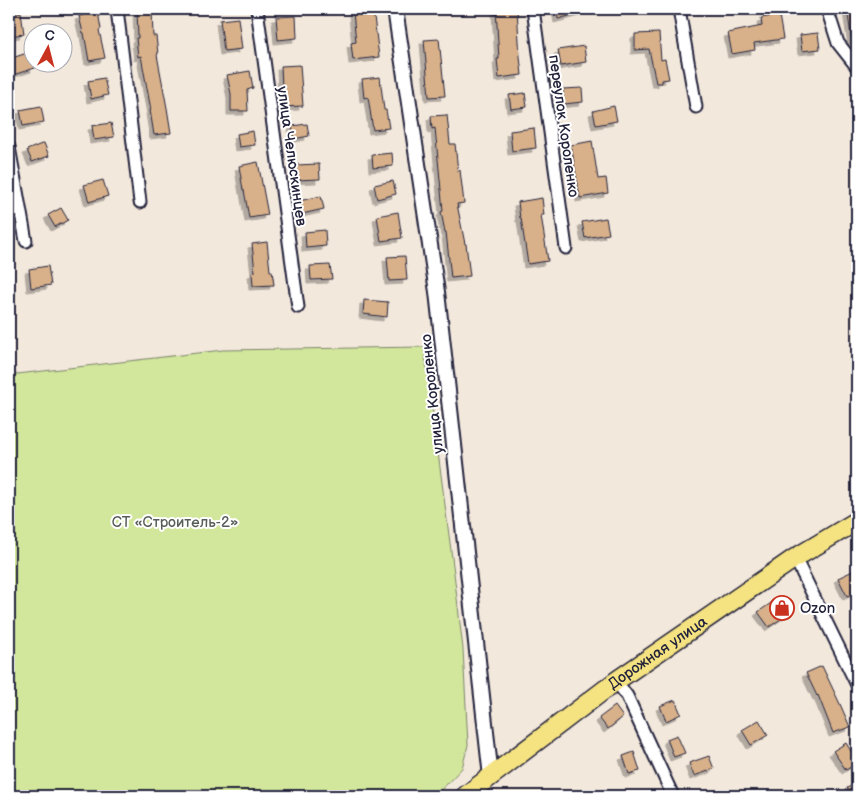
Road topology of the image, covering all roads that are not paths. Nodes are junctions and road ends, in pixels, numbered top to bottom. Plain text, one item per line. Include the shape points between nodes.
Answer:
1 (117, 9) edge
2 (257, 9) edge
3 (395, 9) edge
4 (533, 9) edge
5 (679, 9) edge
6 (828, 9) edge
7 (857, 67) edge
8 (696, 107) dead end
9 (9, 147) edge
10 (140, 202) dead end
11 (26, 241) dead end
12 (566, 248) dead end
13 (298, 307) dead end
14 (857, 522) edge
15 (795, 558) junction
16 (616, 681) junction
17 (857, 685) edge
18 (491, 777) junction
19 (466, 796) edge
20 (673, 796) edge

1 - 10 street
2 - 13 street, улица Челюскинцев
3 - 18 street, улица Короленко via 437,292
4 - 12 street, переулок Короленко
5 - 8 street
6 - 7 street via 838,43
9 - 11 street
14 - 15 main road, Дорожная улица
15 - 16 main road, Дорожная улица
15 - 17 street
16 - 18 main road, Дорожная улица
16 - 20 street via 628,696
18 - 19 main road, Дорожная улица

